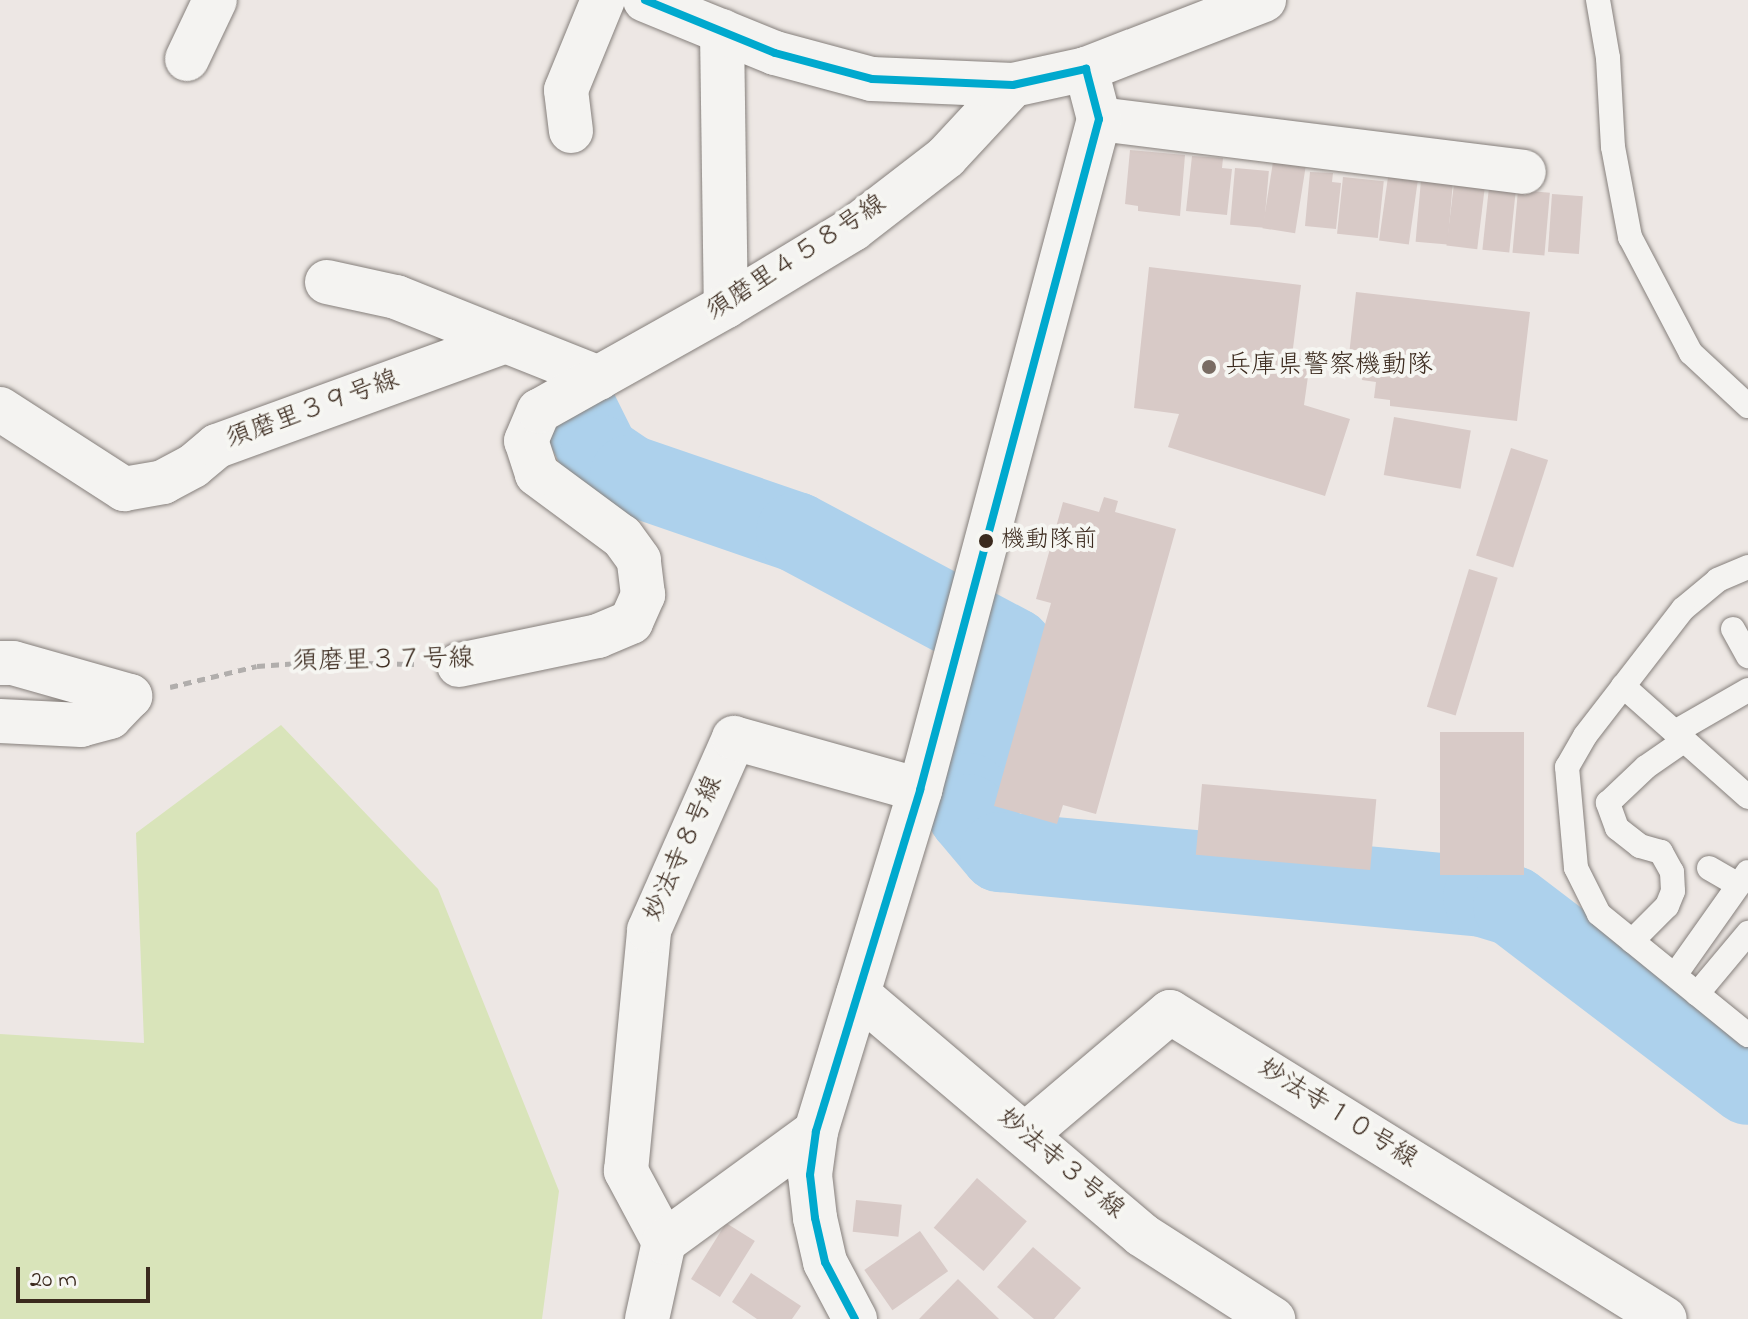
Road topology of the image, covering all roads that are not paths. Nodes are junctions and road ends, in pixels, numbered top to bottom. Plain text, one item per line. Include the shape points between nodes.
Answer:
1 (215, 0) edge
2 (603, 0) edge
3 (645, 0) edge
4 (1264, 0) edge
5 (1598, 0) edge
6 (722, 31) junction
7 (187, 59) dead end
8 (1086, 69) junction
9 (1013, 85) junction
10 (1099, 119) junction
11 (571, 131) dead end
12 (1524, 172) dead end
13 (327, 282) dead end
14 (726, 306) junction
15 (506, 341) junction
16 (599, 378) junction
17 (1748, 406) edge
18 (0, 409) edge
19 (1748, 567) edge
20 (1733, 629) dead end
21 (1748, 656) edge
22 (0, 663) edge
23 (459, 665) road end
24 (1623, 686) junction
25 (1748, 690) edge
26 (0, 721) edge
27 (1680, 736) junction
28 (1738, 772) edge
29 (920, 790) junction
30 (1748, 797) edge
31 (1709, 868) dead end
32 (1743, 879) edge
33 (1748, 933) edge
34 (1632, 941) junction
35 (1675, 975) junction
36 (858, 994) junction
37 (1697, 994) junction
38 (1748, 1035) edge
39 (816, 1131) junction
40 (1025, 1135) junction
41 (664, 1242) junction
42 (647, 1319) edge
43 (855, 1319) edge
44 (1273, 1319) edge
45 (1665, 1319) edge

1 - 7 street
2 - 11 street via 566,90
3 - 6 street
4 - 8 street
5 - 17 lane via 1608,58 1613,147 1630,237 1691,353
6 - 9 street via 775,53 872,79
6 - 14 street
8 - 9 street
8 - 10 street
9 - 14 street, 須磨里４５８号線 via 946,157 876,211
10 - 12 street
10 - 29 street
13 - 15 street via 396,297
14 - 16 street, 須磨里４５８号線
15 - 16 street
15 - 18 street, 須磨里３９号線 via 217,446 163,482 124,489
16 - 23 street, 須磨里３７号線 via 539,411 526,441 537,474 622,537 639,560 643,595 631,622 598,636
19 - 24 lane via 1718,580 1683,609
20 - 21 lane
22 - 26 street via 130,696 110,717 81,725
24 - 27 lane
24 - 34 lane via 1567,767 1576,868 1599,914
25 - 27 lane
27 - 28 lane
27 - 34 lane via 1608,803 1617,828 1640,846 1661,852 1672,872 1667,906
28 - 30 lane
29 - 36 street
29 - 41 street, 妙法寺８号線 via 734,738 649,930 626,1171
31 - 32 lane
32 - 35 lane
33 - 37 lane
34 - 35 lane
35 - 37 lane
36 - 39 street
36 - 40 street, 妙法寺３号線
37 - 38 lane
39 - 41 street
39 - 43 street via 810,1175 815,1218 825,1262
40 - 44 street, 妙法寺３号線 via 1142,1235
40 - 45 street, 妙法寺１０号線 via 1170,1012
41 - 42 street

